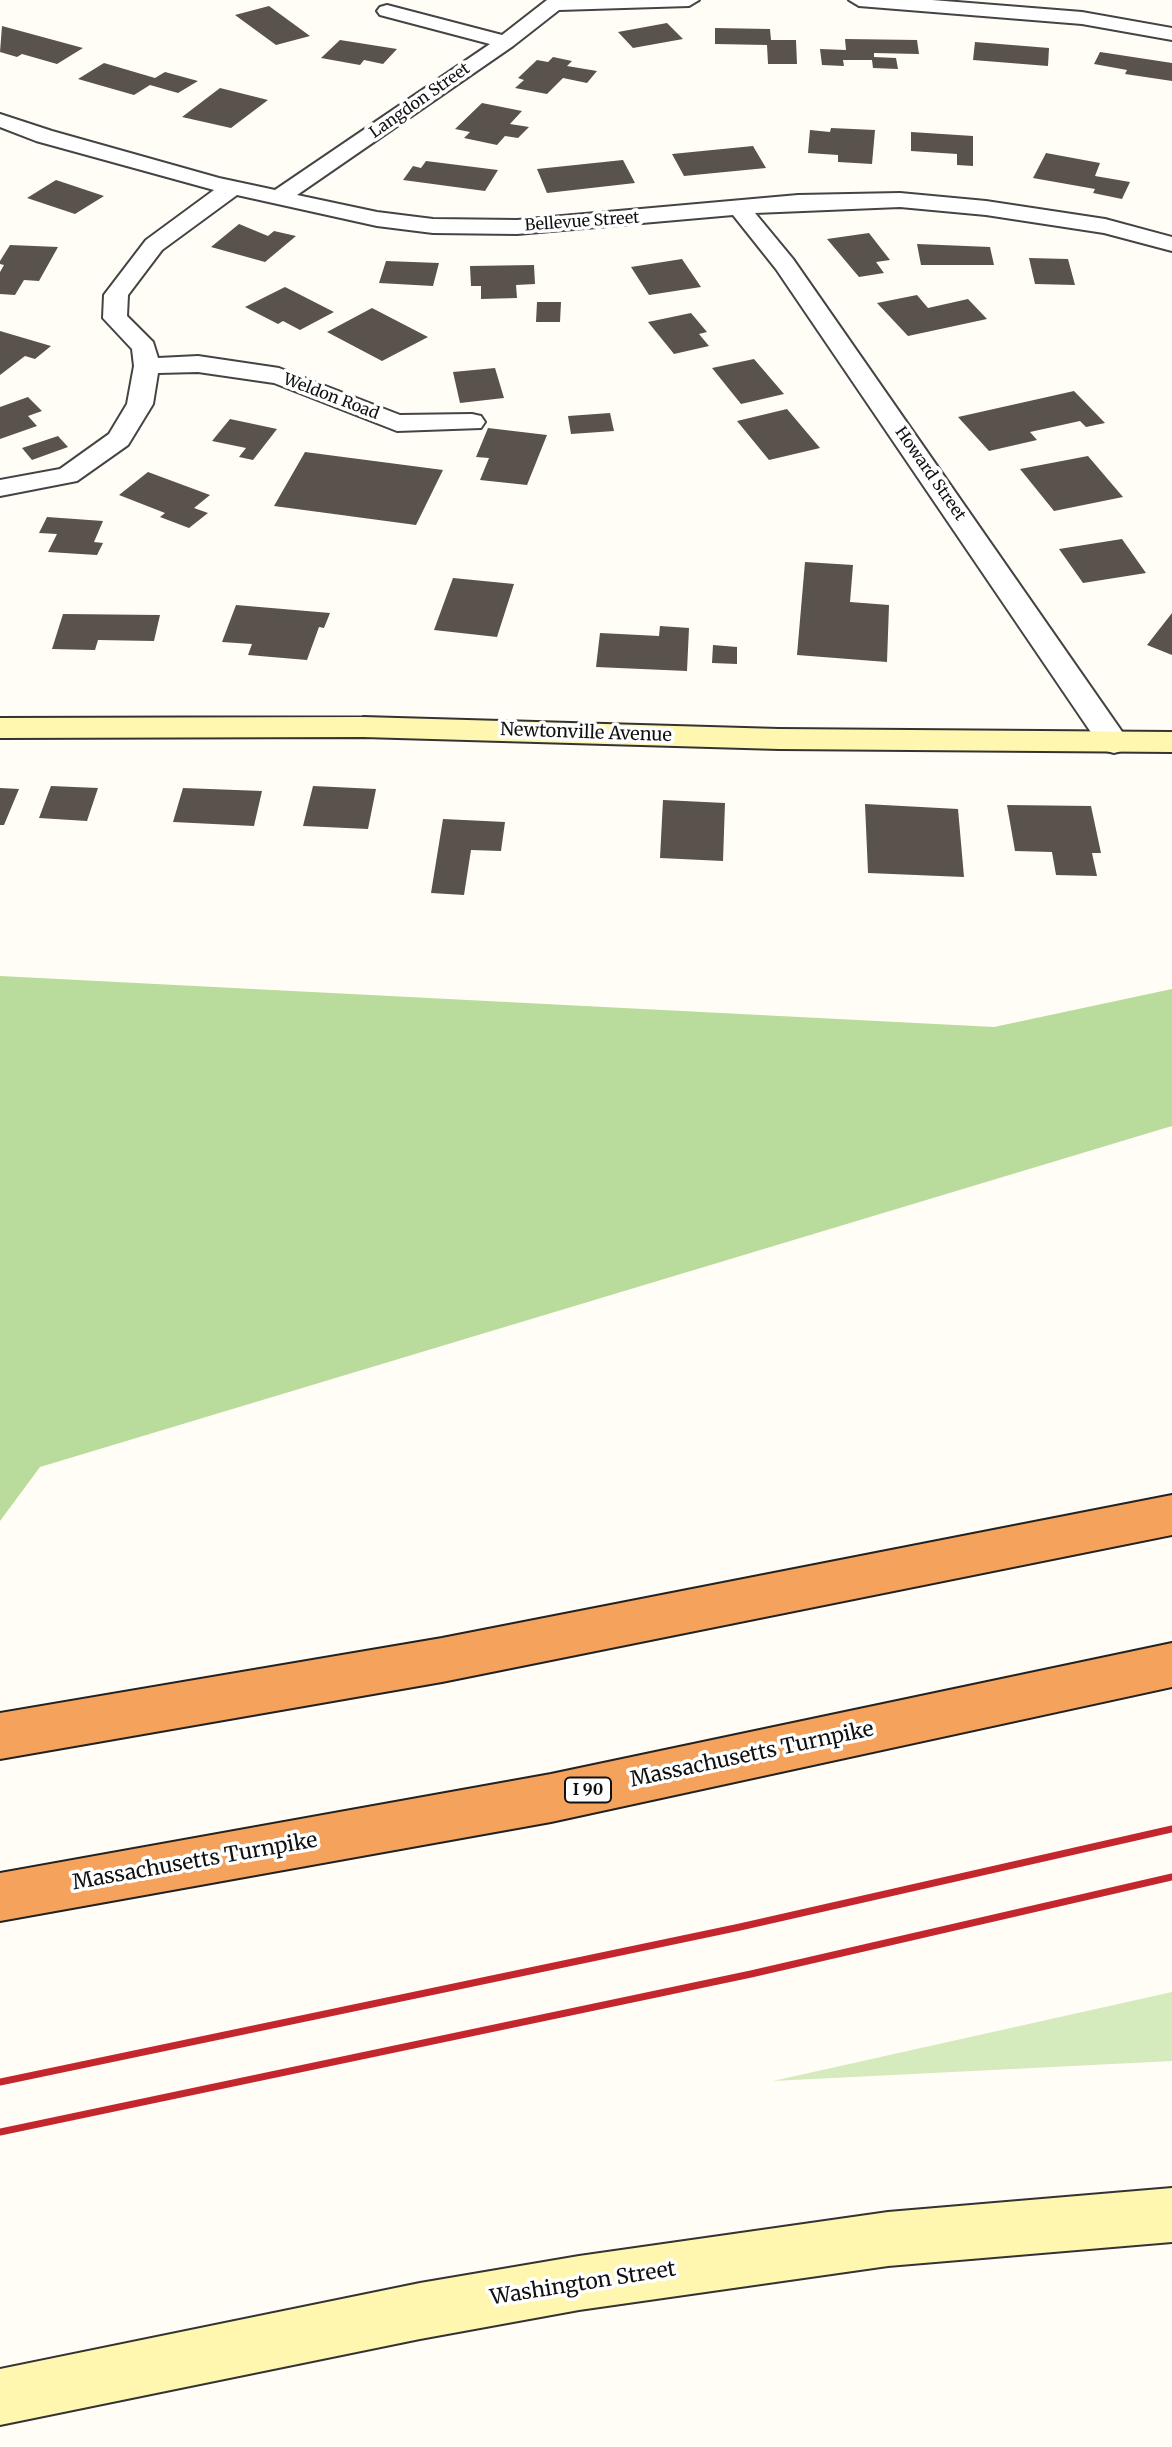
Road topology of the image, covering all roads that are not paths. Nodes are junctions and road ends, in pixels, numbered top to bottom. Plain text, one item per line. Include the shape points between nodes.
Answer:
1 (689, 0) edge
2 (859, 0) edge
3 (556, 2) edge
4 (979, 4) edge
5 (387, 11) dead end
6 (1172, 34) edge
7 (506, 42) junction
8 (0, 120) edge
9 (233, 188) junction
10 (278, 198) junction
11 (740, 209) junction
12 (1172, 244) edge
13 (148, 366) junction
14 (472, 422) dead end
15 (0, 488) edge
16 (0, 728) edge
17 (1172, 742) edge
18 (1114, 743) junction
19 (1172, 1515) edge
20 (1172, 1665) edge
21 (0, 1736) edge
22 (0, 1897) edge
23 (1172, 2215) edge
24 (0, 2397) edge

1 - 3 street
2 - 4 street
3 - 7 street, Langdon Street
4 - 6 street
5 - 7 street
7 - 10 street, Langdon Street
8 - 9 street, Bellevue Street
9 - 10 street, Bellevue Street
9 - 13 street via 155,245 116,295 115,318 144,347
10 - 11 street, Bellevue Street via 433,226 517,227
11 - 12 street, Bellevue Street via 798,202 900,200 1105,226
11 - 18 street, Howard Street via 785,264
13 - 14 street, Weldon Road via 198,364 279,376 397,423
13 - 15 street via 140,404 120,439 68,475
16 - 18 main road, Newtonville Avenue via 430,728
17 - 18 main road, Newtonville Avenue
19 - 21 highway via 442,1660
20 - 22 highway, Massachusetts Turnpike / I 90 via 551,1797
23 - 24 main road, Washington Street via 888,2239 579,2283

